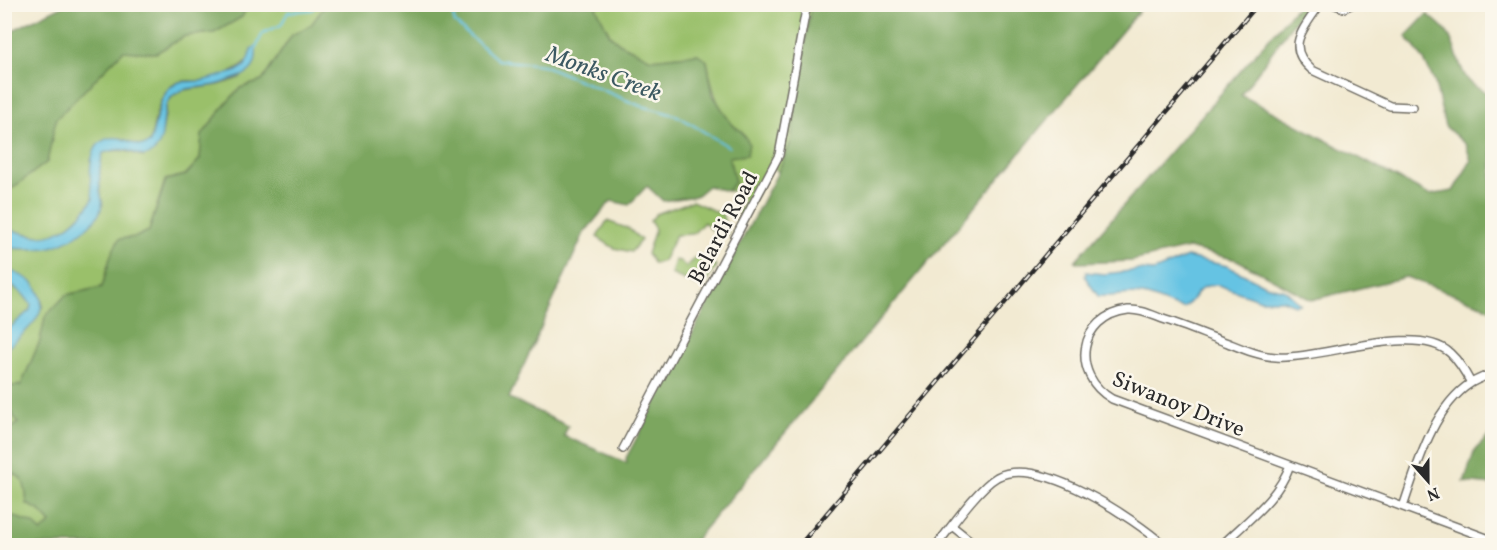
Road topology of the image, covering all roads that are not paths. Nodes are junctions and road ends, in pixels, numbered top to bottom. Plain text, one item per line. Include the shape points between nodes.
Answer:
1 (807, 4) edge
2 (1320, 4) edge
3 (1333, 4) edge
4 (1353, 4) edge
5 (1413, 107) dead end
6 (1492, 373) edge
7 (1471, 383) junction
8 (622, 449) dead end
9 (1290, 465) junction
10 (1403, 507) junction
11 (952, 526) junction
12 (1492, 540) edge
13 (936, 546) edge
14 (977, 546) edge
15 (1165, 546) edge
16 (1221, 546) edge

1 - 8 street, Belardi Road via 779,156
2 - 5 street via 1298,41 1304,63 1390,106
3 - 4 street via 1344,8
6 - 7 street
7 - 9 street, Siwanoy Drive via 1449,352 1422,341 1274,357 1131,310 1105,318 1088,337 1084,349 1087,374 1101,393
7 - 10 street via 1436,422
9 - 10 street, Siwanoy Drive
9 - 16 street via 1275,494
10 - 12 street, Siwanoy Drive
11 - 13 street
11 - 14 street
11 - 15 street via 987,484 1010,472 1023,471 1062,483 1108,505

